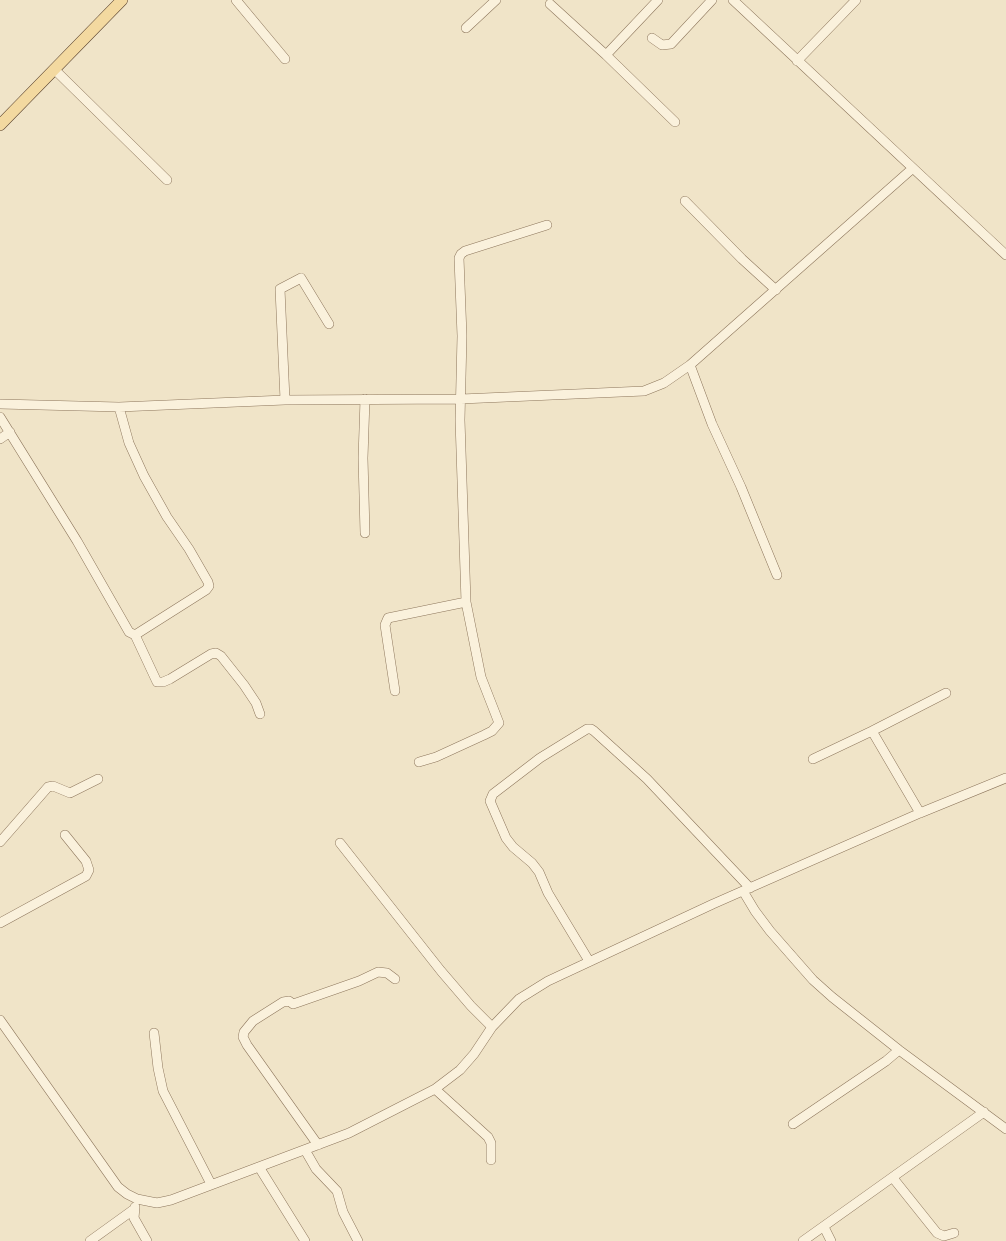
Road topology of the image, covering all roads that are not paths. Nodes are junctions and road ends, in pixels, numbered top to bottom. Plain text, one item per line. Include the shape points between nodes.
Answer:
1 (122, 0) edge
2 (236, 0) edge
3 (496, 0) edge
4 (658, 0) edge
5 (712, 0) edge
6 (733, 0) edge
7 (856, 0) edge
8 (550, 4) dead end
9 (466, 28) dead end
10 (652, 38) dead end
11 (606, 55) junction
12 (285, 59) dead end
13 (797, 61) junction
14 (54, 69) junction
15 (675, 122) dead end
16 (0, 125) edge
17 (913, 168) junction
18 (167, 180) dead end
19 (685, 201) dead end
20 (547, 225) dead end
21 (1006, 255) edge
22 (776, 290) junction
23 (329, 324) dead end
24 (690, 365) junction
25 (365, 399) junction
26 (461, 399) junction
27 (284, 400) junction
28 (0, 404) edge
29 (119, 407) junction
30 (0, 417) edge
31 (10, 432) junction
32 (0, 439) edge
33 (365, 533) dead end
34 (777, 575) dead end
35 (466, 602) junction
36 (135, 635) junction
37 (395, 691) dead end
38 (946, 693) dead end
39 (260, 714) dead end
40 (872, 731) junction
41 (813, 759) dead end
42 (419, 762) dead end
43 (1006, 778) edge
44 (98, 779) dead end
45 (920, 813) junction
46 (66, 835) dead end
47 (0, 842) edge
48 (340, 843) dead end
49 (747, 889) junction
50 (0, 923) edge
51 (588, 961) junction
52 (395, 979) dead end
53 (0, 1020) edge
54 (492, 1027) junction
55 (154, 1033) dead end
56 (899, 1050) junction
57 (435, 1089) junction
58 (984, 1112) junction
59 (793, 1124) dead end
60 (1006, 1129) edge
61 (318, 1145) junction
62 (305, 1150) junction
63 (491, 1160) dead end
64 (259, 1167) junction
65 (893, 1178) junction
66 (211, 1184) junction
67 (137, 1199) junction
68 (133, 1210) junction
69 (824, 1227) junction
70 (954, 1233) dead end
71 (90, 1241) edge
72 (147, 1241) edge
73 (305, 1241) edge
74 (358, 1241) edge
75 (803, 1241) edge
76 (832, 1241) edge

1 - 14 main road
2 - 12 street
3 - 9 street
4 - 11 street
5 - 10 street via 671,44 662,46
6 - 13 street
7 - 13 street
8 - 11 street
11 - 15 street
13 - 17 street
14 - 16 main road
14 - 18 street
17 - 21 street
17 - 22 street
19 - 22 street
20 - 26 street via 461,254
22 - 24 street
23 - 27 street via 301,278 280,289
24 - 26 street via 664,383 644,391
24 - 34 street
25 - 26 street
25 - 27 street
25 - 33 street
26 - 35 street
27 - 29 street
28 - 29 street
29 - 36 street via 129,443 144,476 209,586
30 - 31 street
31 - 32 street
31 - 36 street via 129,632
35 - 37 street via 388,618 385,625
35 - 42 street via 481,677 499,723 480,738
36 - 39 street via 158,683 211,654 218,654 253,698
38 - 40 street
40 - 41 street
40 - 45 street
43 - 45 street
44 - 47 street via 70,793 48,787
45 - 49 street
46 - 50 street via 86,861 89,870 86,876
48 - 54 street via 441,971
49 - 51 street
49 - 51 street via 647,779 594,731 587,729 540,758 493,794 490,801 506,838 532,863
49 - 56 street via 755,911 813,980
51 - 54 street via 518,999
52 - 61 street via 387,973 378,972 292,1004 283,1002 253,1021 244,1032 248,1045
53 - 67 street via 118,1187
54 - 57 street via 460,1070
55 - 66 street via 163,1091
56 - 58 street
56 - 59 street
57 - 61 street via 349,1133
57 - 63 street via 488,1137
58 - 60 street
58 - 65 street
61 - 62 street
62 - 64 street
62 - 74 street via 316,1169 337,1191 343,1212
64 - 66 street
64 - 73 street
65 - 69 street
65 - 70 street via 937,1233 944,1236
66 - 67 street via 157,1203
67 - 68 street
68 - 71 street
68 - 72 street
69 - 75 street
69 - 76 street

